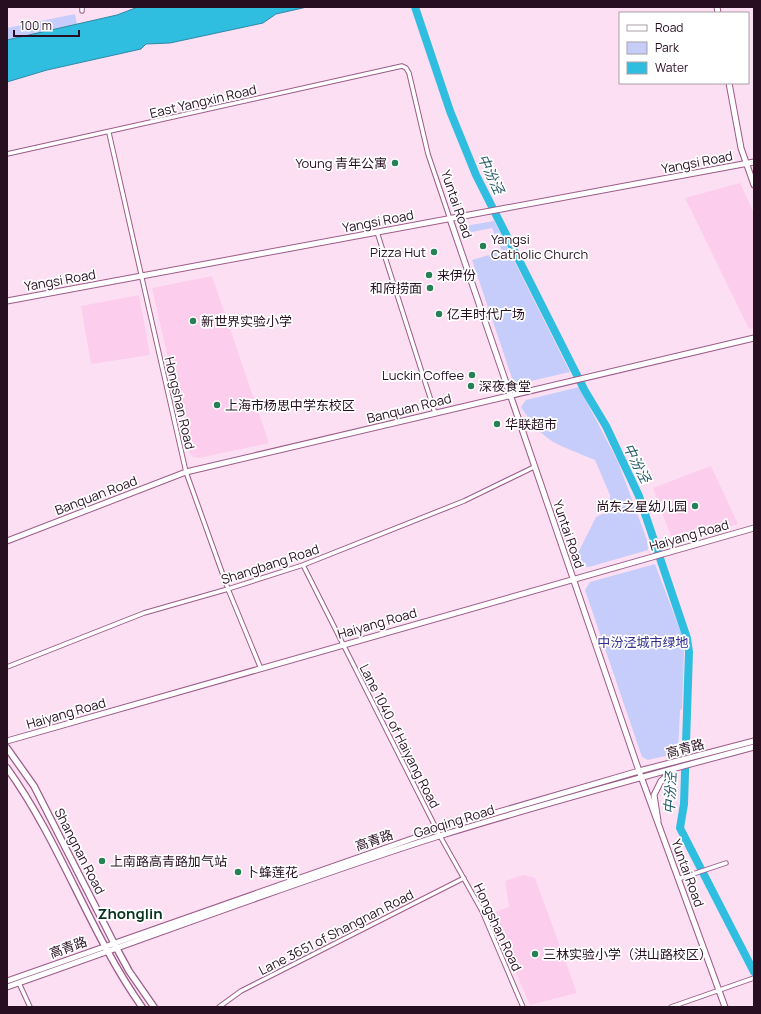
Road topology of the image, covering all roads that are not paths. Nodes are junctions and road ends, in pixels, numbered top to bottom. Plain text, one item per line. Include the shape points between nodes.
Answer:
1 (402, 66) joint
2 (729, 84) edge
3 (109, 132) junction
4 (7, 154) edge
5 (754, 162) edge
6 (746, 163) junction
7 (754, 185) edge
8 (450, 219) junction
9 (377, 232) junction
10 (140, 277) junction
11 (7, 301) edge
12 (754, 338) edge
13 (509, 395) junction
14 (435, 413) junction
15 (534, 467) junction
16 (186, 472) junction
17 (754, 528) edge
18 (7, 541) edge
19 (303, 565) junction
20 (572, 580) junction
21 (228, 589) junction
22 (343, 644) junction
23 (7, 667) edge
24 (261, 669) junction
25 (7, 741) edge
26 (754, 741) edge
27 (754, 747) edge
28 (7, 748) edge
29 (694, 760) junction
30 (7, 768) edge
31 (677, 768) junction
32 (639, 771) junction
33 (641, 778) junction
34 (658, 824) junction
35 (436, 830) junction
36 (440, 836) junction
37 (726, 863) dead end
38 (464, 878) junction
39 (678, 879) junction
40 (114, 942) junction
41 (104, 946) junction
42 (117, 949) junction
43 (108, 952) junction
44 (752, 979) edge
45 (7, 981) edge
46 (19, 983) junction
47 (7, 987) edge
48 (718, 990) junction
49 (30, 1007) edge
50 (142, 1007) edge
51 (154, 1007) edge
52 (219, 1007) edge
53 (523, 1007) edge
54 (671, 1007) edge
55 (725, 1007) edge

1 - 3 street, East Yangxin Road
1 - 8 street, Yuntai Road via 409,73 428,154
2 - 6 street
3 - 4 street, East Yangxin Road
3 - 10 street, Hongshan Road
5 - 6 street, Yangsi Road
6 - 7 street
6 - 8 street, Yangsi Road
8 - 9 street, Yangsi Road
8 - 13 street, Yuntai Road
9 - 10 street, Yangsi Road
9 - 14 street
10 - 11 street, Yangsi Road
10 - 16 street, Hongshan Road
12 - 13 street, Banquan Road
13 - 14 street, Banquan Road
13 - 15 street, Yuntai Road
14 - 16 street, Banquan Road
15 - 19 street, Shangbang Road via 464,501
15 - 20 street, Yuntai Road
16 - 18 street, Banquan Road
16 - 21 street, Hongshan Road
17 - 20 street, Haiyang Road
19 - 21 street, Shangbang Road
19 - 22 street, Lane 1040 of Haiyang Road
20 - 22 street, Haiyang Road
20 - 32 street, Yuntai Road
21 - 23 street, Shangbang Road via 144,613
21 - 24 street, Hongshan Road
22 - 24 street, Haiyang Road
22 - 35 street, Lane 1040 of Haiyang Road
24 - 25 street, Haiyang Road
26 - 29 street, 高青路
27 - 29 street, Gaoqing Road
28 - 40 main road, Shangnan Road via 34,786
29 - 31 street, Gaoqing Road
29 - 32 street, 高青路 via 679,760
30 - 41 main road, Shangnan Road via 24,792
31 - 33 street, Gaoqing Road
31 - 34 street via 660,781 654,795 659,816
32 - 33 street, Yuntai Road
32 - 35 street, 高青路
33 - 34 street, Yuntai Road
33 - 36 street, Gaoqing Road
34 - 39 street, Yuntai Road
35 - 36 street, Lane 1040 of Haiyang Road
35 - 40 street, 高青路
36 - 38 street, Hongshan Road
36 - 42 street, Gaoqing Road
37 - 39 street
38 - 52 street, Lane 3651 of Shangnan Road via 241,991
38 - 53 street, Hongshan Road via 486,920
39 - 48 street, Yuntai Road
40 - 41 street, 高青路
40 - 42 main road, Shangnan Road
41 - 43 main road, Shangnan Road
41 - 45 street, 高青路
42 - 43 street, Gaoqing Road
42 - 51 main road, Shangnan Road
43 - 46 street, Gaoqing Road
43 - 50 main road, Shangnan Road via 121,977
44 - 48 street
46 - 47 street, Gaoqing Road
46 - 49 street
48 - 54 street
48 - 55 street, Yuntai Road

